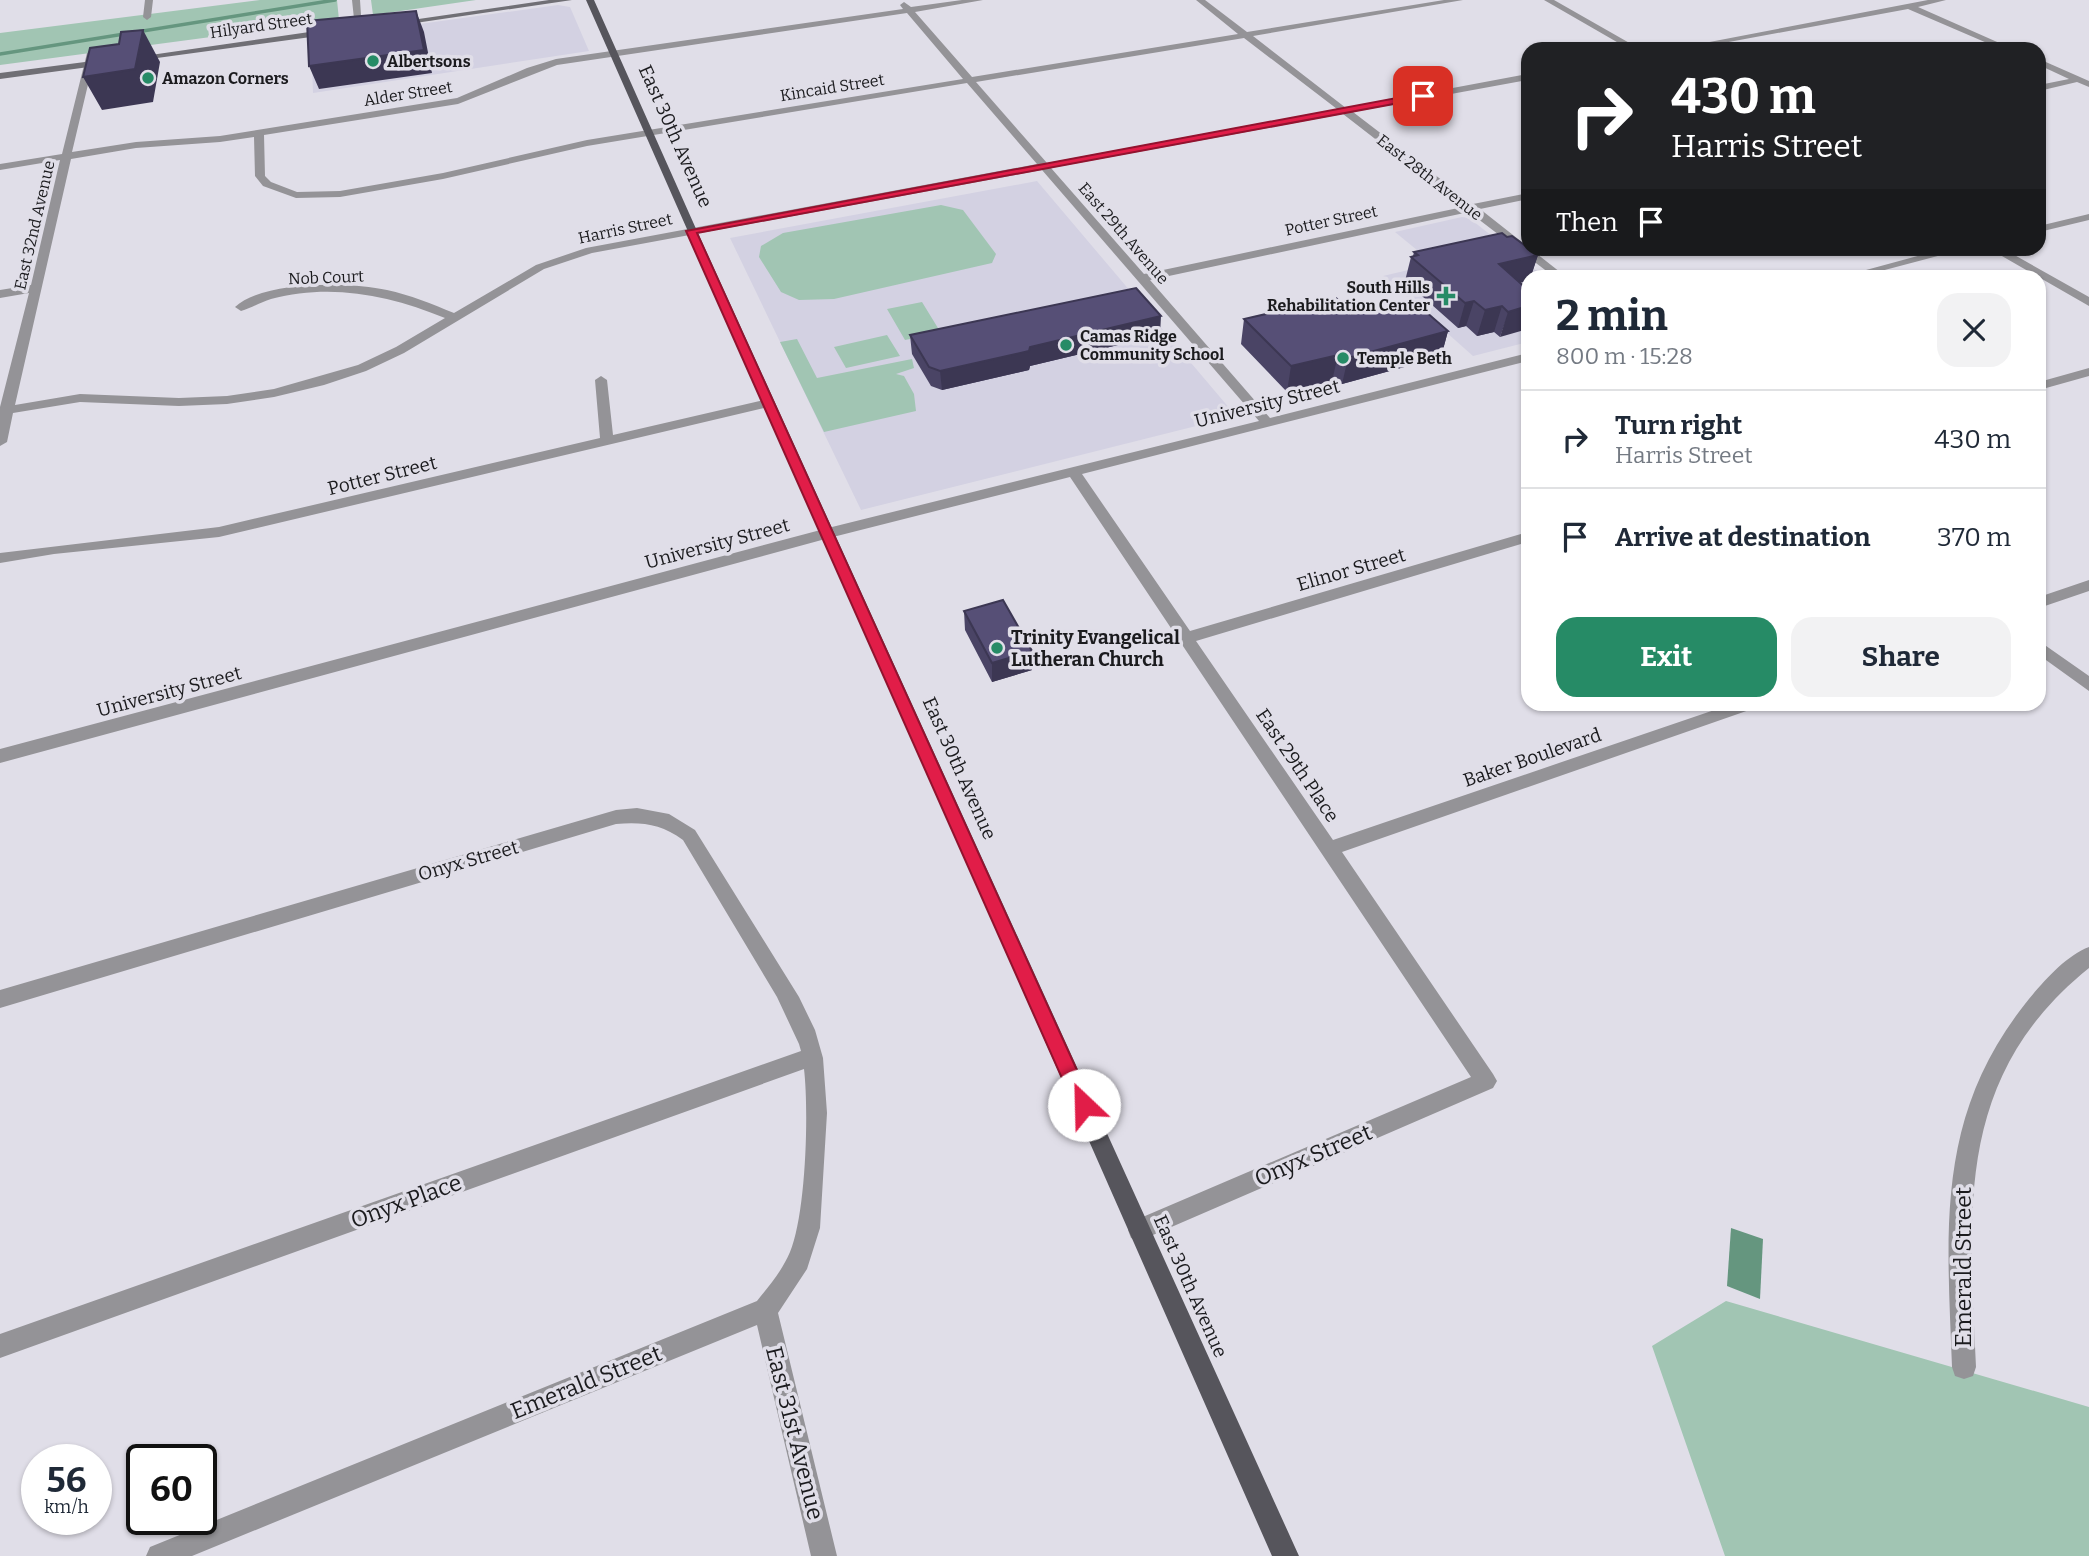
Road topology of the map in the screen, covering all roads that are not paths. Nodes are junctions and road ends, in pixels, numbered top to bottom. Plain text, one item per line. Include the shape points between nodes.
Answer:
1 (149, 0) edge
2 (356, 0) edge
3 (504, 0) edge
4 (568, 0) edge
5 (590, 0) edge
6 (900, 0) edge
7 (979, 0) edge
8 (1200, 0) edge
9 (1459, 0) edge
10 (1548, 0) edge
11 (1896, 0) edge
12 (1942, 0) edge
13 (1910, 6) junction
14 (909, 10) junction
15 (147, 17) dead end
16 (371, 22) edge
17 (358, 24) junction
18 (346, 26) edge
19 (334, 27) edge
20 (1246, 35) junction
21 (1623, 42) edge
22 (1715, 42) edge
23 (1993, 42) edge
24 (613, 53) junction
25 (129, 55) edge
26 (115, 56) edge
27 (89, 60) junction
28 (2046, 64) edge
29 (0, 68) edge
30 (0, 76) edge
31 (1521, 78) edge
32 (2084, 78) edge
33 (970, 80) junction
34 (2089, 84) edge
35 (2046, 86) edge
36 (1344, 111) junction
37 (260, 133) junction
38 (649, 133) junction
39 (67, 156) junction
40 (1044, 166) junction
41 (0, 167) edge
42 (1521, 197) edge
43 (1471, 208) junction
44 (2089, 217) edge
45 (2046, 227) edge
46 (691, 231) junction
47 (1521, 246) edge
48 (1534, 256) edge
49 (1931, 256) edge
50 (2007, 256) edge
51 (1552, 270) edge
52 (1874, 270) edge
53 (2032, 270) edge
54 (1142, 278) junction
55 (2046, 278) edge
56 (36, 288) junction
57 (0, 294) edge
58 (2089, 302) edge
59 (241, 307) dead end
60 (453, 317) junction
61 (1521, 359) edge
62 (2089, 372) edge
63 (601, 380) dead end
64 (2046, 384) edge
65 (768, 403) junction
66 (4, 410) edge
67 (1268, 423) junction
68 (607, 440) junction
69 (0, 442) edge
70 (1074, 472) junction
71 (828, 533) junction
72 (1521, 539) edge
73 (0, 558) edge
74 (2089, 585) edge
75 (2046, 600) edge
76 (1186, 638) junction
77 (2046, 652) edge
78 (2089, 685) edge
79 (1729, 711) edge
80 (0, 756) edge
81 (1330, 849) junction
82 (2089, 956) edge
83 (0, 999) edge
84 (813, 1057) junction
85 (1486, 1081) joint
86 (1139, 1230) junction
87 (765, 1310) junction
88 (0, 1346) edge
89 (1965, 1367) dead end
90 (159, 1556) edge
91 (824, 1556) edge
92 (1286, 1556) edge

1 - 15 street
2 - 17 street
3 - 4 main road via 383,21
5 - 24 main road, East 30th Avenue
6 - 14 street, East 29th Avenue
7 - 14 street, Alder Street
8 - 20 street, East 28th Avenue
9 - 20 street, Kincaid Street
10 - 21 street
11 - 13 street
12 - 13 street
13 - 22 street
13 - 23 street
14 - 24 street, Alder Street
14 - 33 street, East 29th Avenue
16 - 17 main road
17 - 18 main road
19 - 25 main road, Hilyard Street
20 - 33 street, Kincaid Street
20 - 36 street, East 28th Avenue
24 - 37 street, Alder Street via 540,65 494,90 457,102
24 - 38 main road, East 30th Avenue
26 - 27 main road
27 - 29 main road
27 - 30 main road
27 - 39 street, East 32nd Avenue
28 - 32 street
31 - 36 street, Harris Street
32 - 34 street
32 - 35 street
33 - 38 street, Kincaid Street
33 - 40 street, East 29th Avenue
36 - 40 street, Harris Street
36 - 43 street, East 28th Avenue
37 - 38 street, Kincaid Street via 260,176 267,184 296,195 317,196 417,181
37 - 39 street, Alder Street
38 - 46 main road, East 30th Avenue
39 - 41 street, Alder Street
39 - 56 street, East 32nd Avenue
40 - 46 street, Harris Street
40 - 54 street, East 29th Avenue
42 - 43 street, Potter Street
43 - 47 street, East 28th Avenue
43 - 54 street, Potter Street
44 - 45 street
46 - 60 street, Harris Street via 567,257 540,267
46 - 65 main road, East 30th Avenue
48 - 51 street, East 28th Avenue
49 - 52 street
50 - 53 street
54 - 67 street, East 29th Avenue
55 - 58 street
56 - 57 street
56 - 66 street, East 32nd Avenue
59 - 60 street, Nob Court via 264,298 350,289 385,292
60 - 66 street, Harris Street via 362,368 274,393 227,400 80,398
61 - 67 street, University Street
62 - 64 street
63 - 68 street
65 - 68 street, Potter Street
65 - 71 main road, East 30th Avenue
66 - 69 street, East 32nd Avenue
67 - 70 street, University Street
68 - 73 street, Potter Street via 219,533
70 - 71 street, University Street
70 - 76 street, East 29th Place
71 - 80 street, University Street
71 - 86 main road, East 30th Avenue
72 - 76 street, Elinor Street
74 - 75 street
76 - 81 street, East 29th Place
77 - 78 street
79 - 81 street, Baker Boulevard
81 - 85 street, East 29th Place
82 - 89 street, Emerald Street via 2044,994 2017,1029 1992,1073 1972,1133 1962,1181 1959,1242
83 - 84 street, Onyx Street via 616,817 648,814 673,822 689,835 804,1027
84 - 87 street, Emerald Street via 817,1091 812,1218 802,1257 786,1287
84 - 88 street, Onyx Place
85 - 86 street, Onyx Street
86 - 92 main road, East 30th Avenue
87 - 90 street, Emerald Street
87 - 91 street, East 31st Avenue

